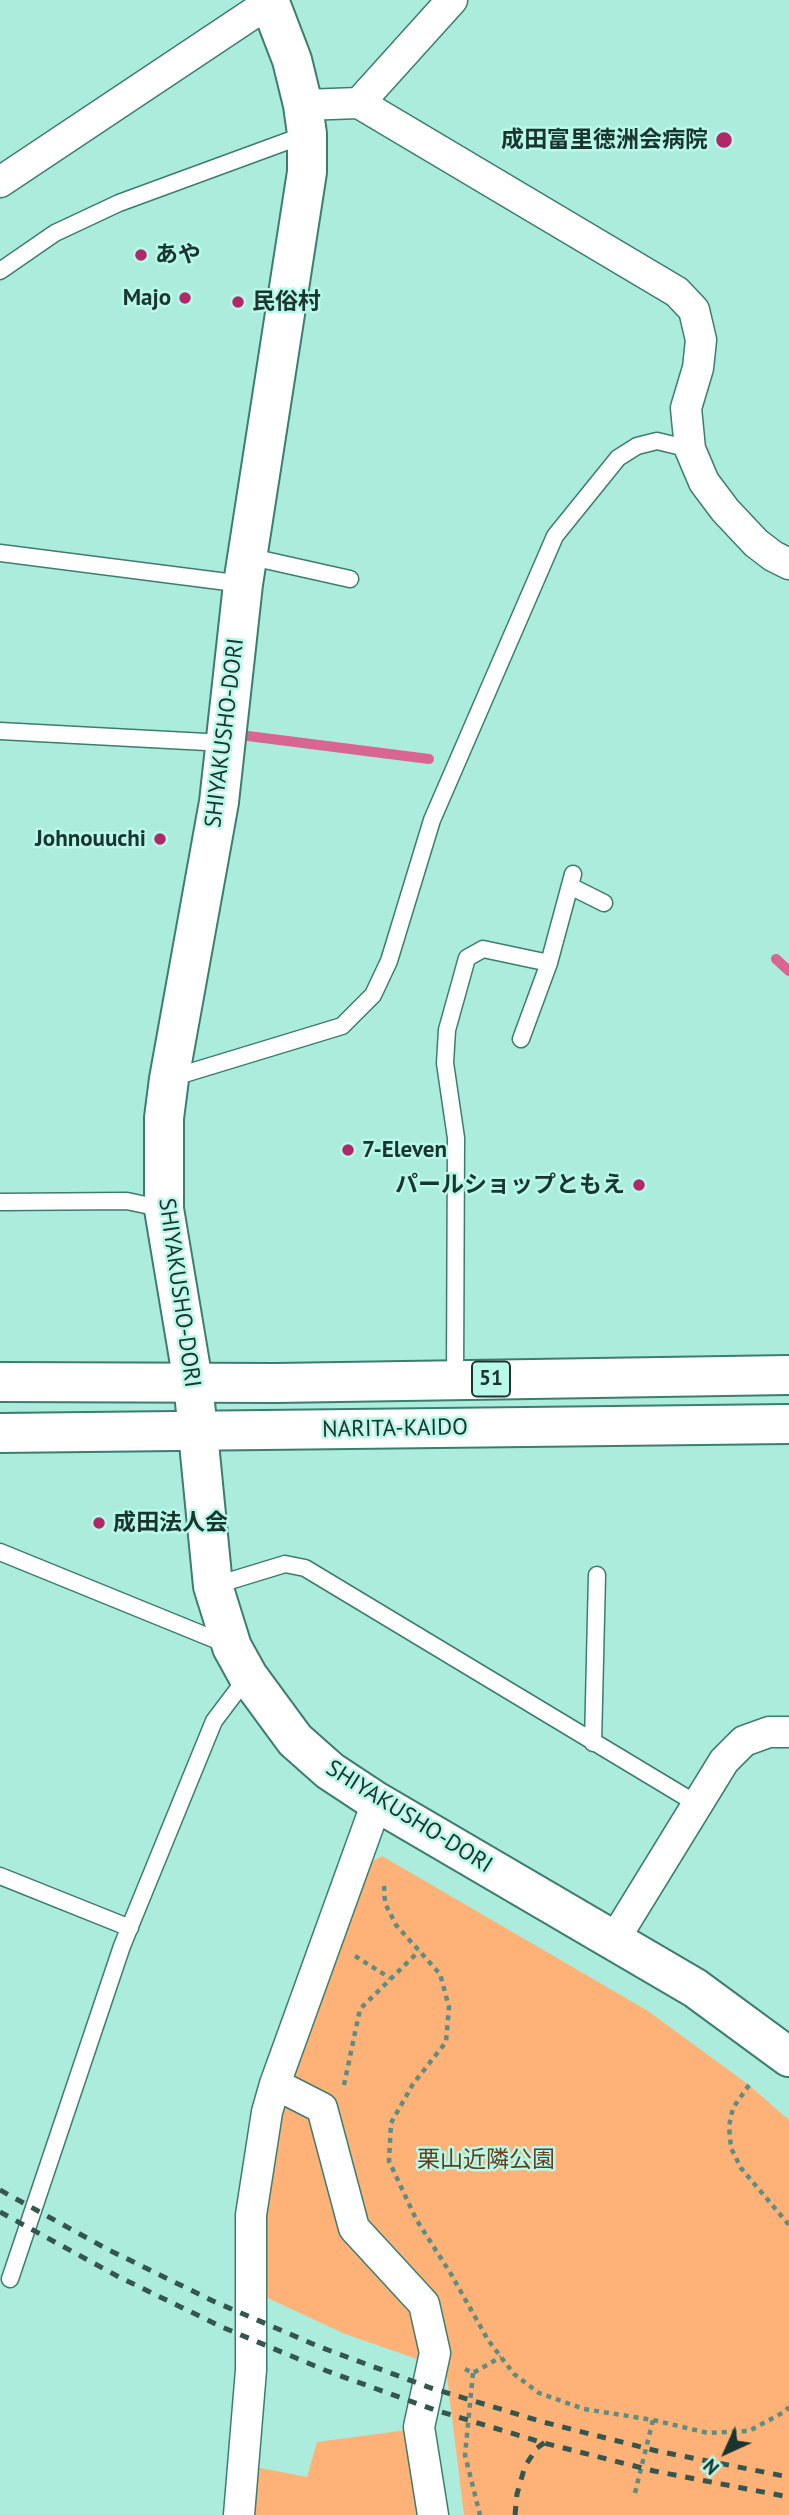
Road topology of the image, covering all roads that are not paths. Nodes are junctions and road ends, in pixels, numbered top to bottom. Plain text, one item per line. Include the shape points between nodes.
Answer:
1 (452, 0) edge
2 (270, 1) edge
3 (359, 103) junction
4 (305, 120) junction
5 (0, 182) edge
6 (0, 271) edge
7 (690, 449) junction
8 (0, 553) edge
9 (789, 564) edge
10 (245, 570) junction
11 (350, 579) dead end
12 (0, 731) edge
13 (225, 743) junction
14 (604, 903) dead end
15 (549, 963) junction
16 (521, 1039) dead end
17 (169, 1079) junction
18 (0, 1202) edge
19 (164, 1209) junction
20 (789, 1375) edge
21 (455, 1380) junction
22 (0, 1382) edge
23 (193, 1382) junction
24 (789, 1423) edge
25 (198, 1431) junction
26 (0, 1433) edge
27 (0, 1552) edge
28 (597, 1575) dead end
29 (213, 1586) junction
30 (240, 1661) junction
31 (789, 1732) edge
32 (593, 1743) junction
33 (377, 1802) junction
34 (697, 1804) junction
35 (0, 1876) edge
36 (130, 1928) junction
37 (614, 1940) junction
38 (789, 2057) edge
39 (275, 2084) junction
40 (10, 2279) dead end
41 (239, 2515) edge
42 (433, 2515) edge

1 - 3 street
2 - 4 main road, SHIYAKUSHO-DORI via 292,60
2 - 5 street
3 - 4 street
3 - 7 street via 677,292 694,310 701,340 686,408
4 - 6 lane via 55,233
4 - 10 main road, SHIYAKUSHO-DORI via 307,172
7 - 9 street via 704,482 725,510 756,543
7 - 17 lane via 657,441 618,458 555,536 432,820 389,961 373,995 342,1026
8 - 10 lane
10 - 11 lane
10 - 13 main road, SHIYAKUSHO-DORI
12 - 13 lane
13 - 17 main road, SHIYAKUSHO-DORI via 219,802
14 - 15 lane via 572,880
15 - 16 lane
15 - 21 lane via 483,949 467,958 447,1030 445,1063 456,1138
17 - 19 main road, SHIYAKUSHO-DORI
18 - 19 lane via 127,1200
19 - 23 main road, SHIYAKUSHO-DORI
20 - 21 main road, NARITA-KAIDO / 51
21 - 23 main road, NARITA-KAIDO / 51
22 - 23 main road, NARITA-KAIDO / 51
23 - 25 main road, SHIYAKUSHO-DORI
24 - 25 main road, NARITA-KAIDO / 51
25 - 26 main road, NARITA-KAIDO / 51
25 - 29 main road, SHIYAKUSHO-DORI
27 - 30 lane
28 - 32 lane
29 - 30 main road, SHIYAKUSHO-DORI
29 - 32 lane via 285,1564 304,1568
30 - 33 main road, SHIYAKUSHO-DORI via 295,1740 330,1771
30 - 36 lane
31 - 34 street via 769,1732 744,1741 724,1761
32 - 34 lane
33 - 37 main road, SHIYAKUSHO-DORI
33 - 39 street
34 - 37 street
35 - 36 lane
36 - 40 lane
37 - 38 main road, SHIYAKUSHO-DORI via 695,1988
39 - 41 street via 251,2215 251,2370
39 - 42 street via 322,2108 354,2228 424,2304 435,2353 419,2427

